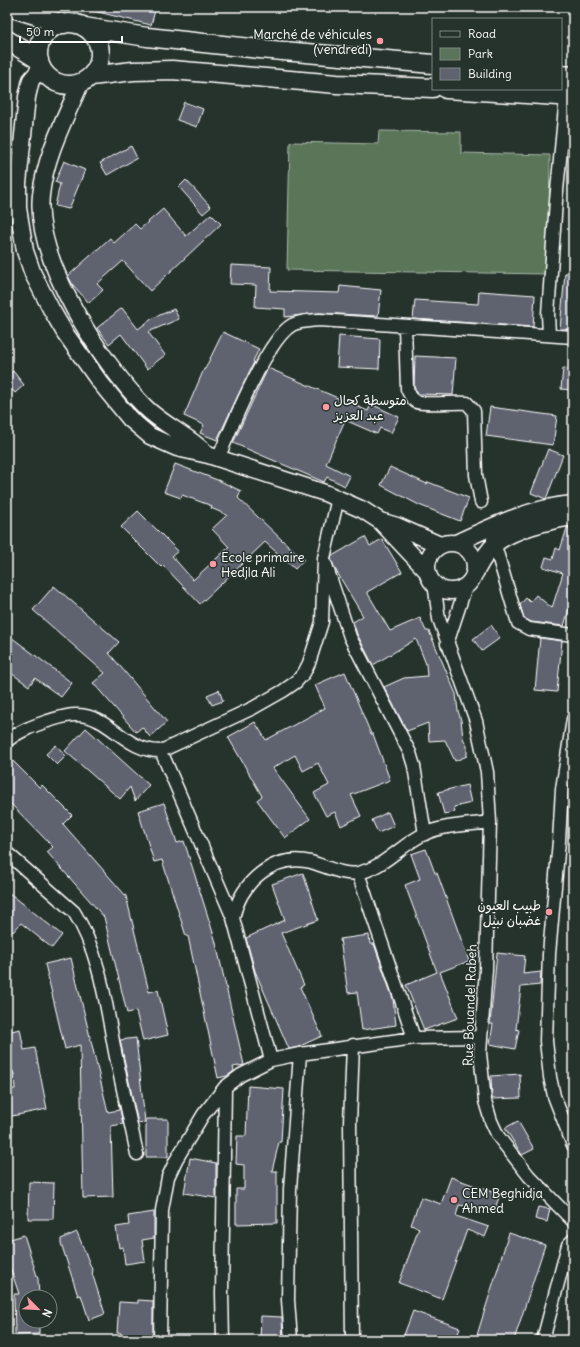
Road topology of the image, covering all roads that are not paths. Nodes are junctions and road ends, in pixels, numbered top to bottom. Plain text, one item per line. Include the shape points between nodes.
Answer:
1 (9, 7) edge
2 (64, 24) junction
3 (84, 27) junction
4 (8, 42) edge
5 (40, 64) junction
6 (432, 64) edge
7 (568, 76) edge
8 (86, 80) junction
9 (432, 88) edge
10 (464, 90) edge
11 (570, 96) edge
12 (405, 326) junction
13 (549, 335) junction
14 (573, 337) edge
15 (213, 457) junction
16 (338, 498) junction
17 (481, 502) dead end
18 (573, 504) edge
19 (573, 517) edge
20 (380, 521) junction
21 (490, 528) junction
22 (448, 544) junction
23 (494, 545) junction
24 (324, 558) junction
25 (431, 578) junction
26 (470, 579) junction
27 (573, 634) edge
28 (447, 644) junction
29 (573, 719) edge
30 (7, 741) edge
31 (161, 751) junction
32 (490, 822) junction
33 (425, 834) junction
34 (7, 853) edge
35 (358, 873) junction
36 (234, 918) junction
37 (480, 1037) junction
38 (414, 1038) junction
39 (353, 1045) junction
40 (300, 1054) junction
41 (271, 1060) junction
42 (225, 1087) junction
43 (573, 1145) edge
44 (137, 1154) dead end
45 (573, 1221) edge
46 (573, 1240) edge
47 (160, 1340) edge
48 (224, 1340) edge
49 (291, 1340) edge
50 (352, 1340) edge
51 (543, 1340) edge

1 - 2 main road
2 - 3 main road
2 - 5 main road via 46,33 38,52
3 - 6 main road via 147,37 260,49
3 - 8 main road via 98,41 100,51 100,61
4 - 5 main road
5 - 8 main road via 50,79 59,84 69,86
5 - 15 street via 27,97 18,183 21,234 33,274 74,346 130,419 150,436 162,442 191,453
7 - 11 street
8 - 9 main road via 133,71 172,70 337,84
8 - 15 street via 53,149 44,176 41,196 41,217 46,241 60,283 94,343 129,389 163,422 196,442
10 - 11 main road
11 - 13 street via 560,150
12 - 13 street
12 - 15 street via 318,320 292,325 272,345
12 - 17 street via 407,389 411,397 421,403 467,403 474,410 476,475
13 - 14 street
15 - 16 street
16 - 20 street
16 - 24 street
18 - 21 street via 541,508
19 - 23 street via 558,519 515,534
20 - 22 street
20 - 25 street
21 - 22 street
21 - 23 street
22 - 25 street via 429,557
22 - 26 street via 463,545 474,557
23 - 26 street
23 - 27 street via 518,623 529,629
24 - 31 street via 322,622 304,673 283,691 253,708
24 - 33 street via 350,637 410,753
25 - 26 street via 443,590 451,591
25 - 28 street, Rue Bouandel Rabeh
26 - 28 street
28 - 32 street, Rue Bouandel Rabeh via 469,698 482,744 487,772
29 - 43 street via 562,789 549,954 546,1041 554,1096
30 - 31 street via 34,726 76,715 96,719 136,746
31 - 36 street
32 - 33 street
32 - 37 street, Rue Bouandel Rabeh via 486,969
33 - 35 street via 381,862
34 - 44 street via 74,912 82,924 94,956
35 - 36 street via 300,860 276,864 254,878 246,888 236,906
35 - 38 street
36 - 41 street
37 - 38 street
37 - 45 street, Rue Bouandel Rabeh via 485,1101 498,1136 529,1176
38 - 39 street
39 - 40 street
39 - 50 street via 350,1123
40 - 41 street
40 - 49 street via 290,1197 288,1300
41 - 42 street via 241,1075
42 - 47 street via 203,1115 168,1177 162,1210
42 - 48 street via 222,1294
46 - 51 street via 568,1245

